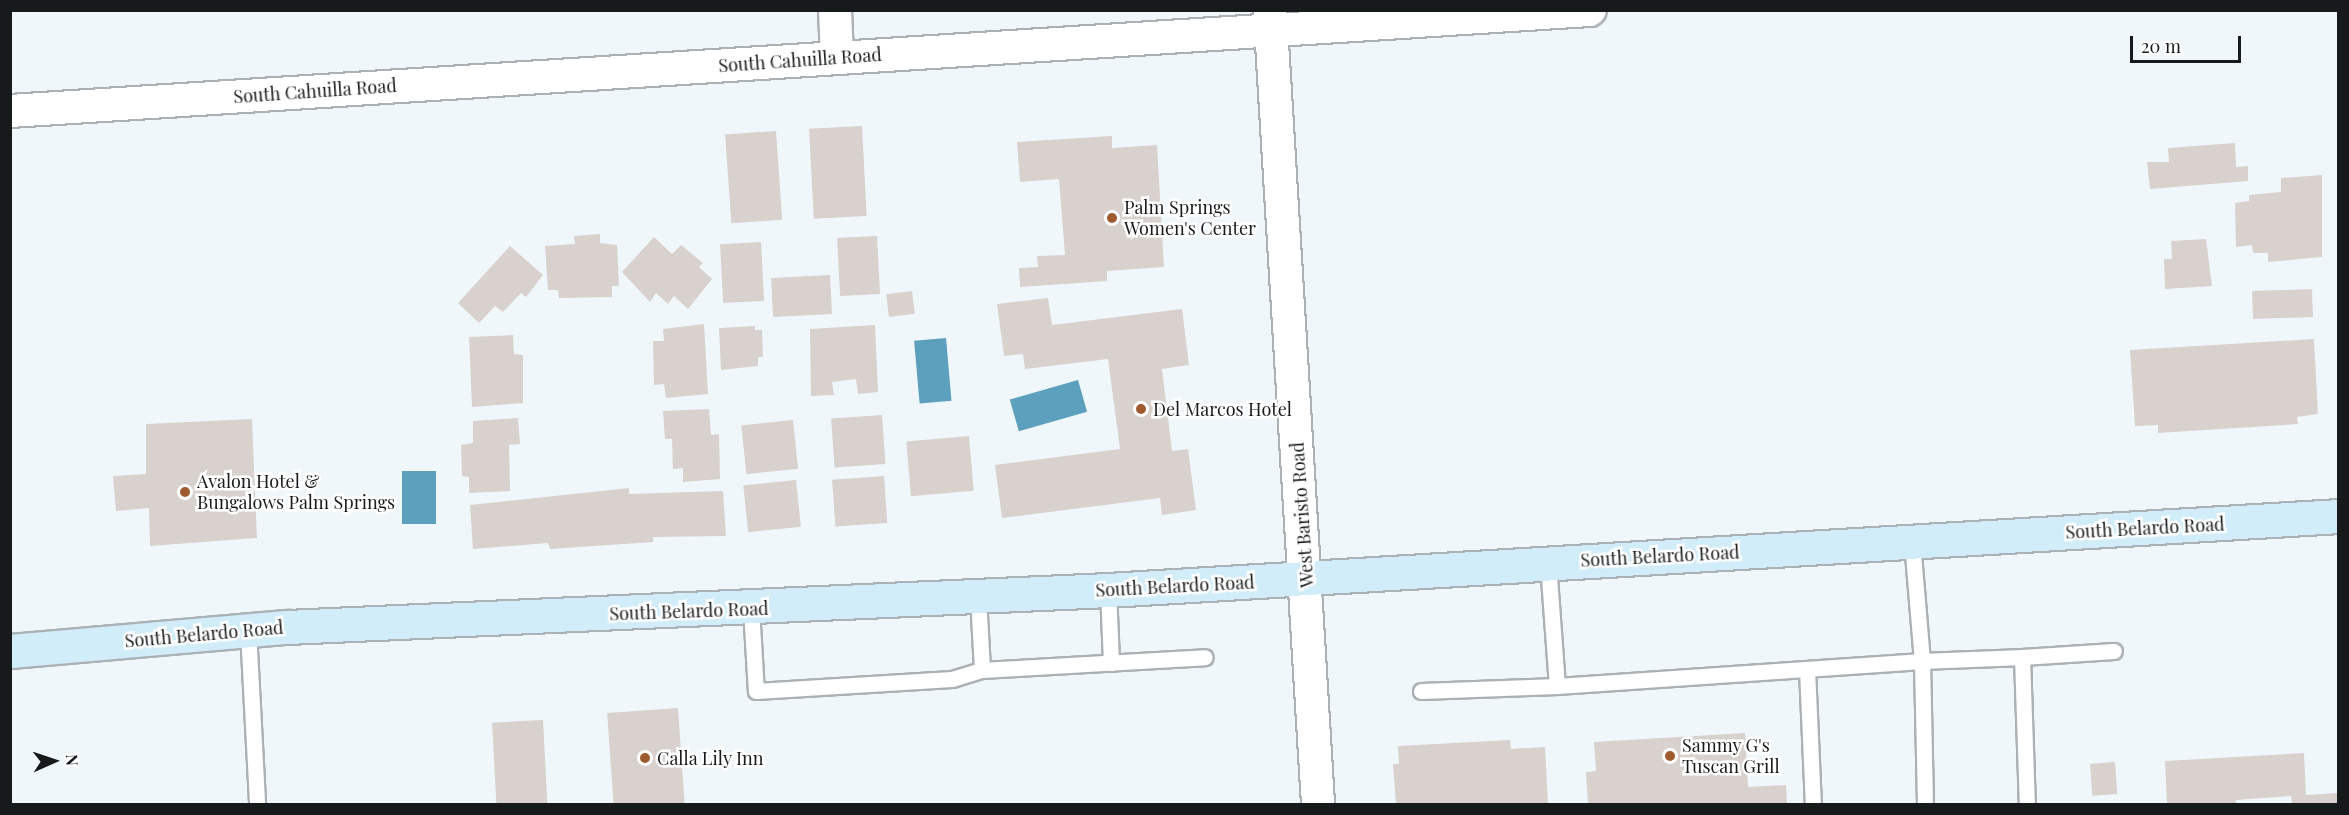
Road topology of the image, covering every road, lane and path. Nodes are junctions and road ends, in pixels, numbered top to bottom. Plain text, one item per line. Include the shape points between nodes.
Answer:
1 (835, 10) edge
2 (1590, 10) edge
3 (1271, 19) edge
4 (837, 57) junction
5 (10, 111) edge
6 (2338, 516) edge
7 (1912, 541) junction
8 (1548, 563) junction
9 (1306, 578) junction
10 (1108, 590) junction
11 (978, 596) junction
12 (751, 608) junction
13 (248, 630) junction
14 (10, 651) edge
15 (2114, 651) dead end
16 (1204, 657) dead end
17 (2022, 657) junction
18 (1922, 662) junction
19 (1111, 663) junction
20 (1807, 669) junction
21 (982, 670) junction
22 (1557, 686) junction
23 (1421, 691) dead end
24 (258, 804) edge
25 (1318, 804) edge
26 (1813, 804) edge
27 (1925, 804) edge
28 (2027, 804) edge

1 - 4 street
2 - 3 street, South Cahuilla Road
3 - 4 street, South Cahuilla Road
3 - 9 street, West Baristo Road
4 - 5 street, South Cahuilla Road
6 - 7 street, South Belardo Road
7 - 8 street, South Belardo Road
7 - 18 lane
8 - 9 street, South Belardo Road
8 - 22 lane
9 - 10 street, South Belardo Road
9 - 25 street, West Baristo Road
10 - 11 street, South Belardo Road
10 - 19 lane
11 - 12 street, South Belardo Road
11 - 21 lane
12 - 13 street, South Belardo Road
12 - 21 lane via 756,691 952,679
13 - 14 street, South Belardo Road
13 - 24 lane
15 - 17 lane
16 - 19 lane
17 - 18 lane
17 - 28 lane
18 - 20 lane
18 - 27 lane
19 - 21 lane
20 - 22 lane
20 - 26 lane
22 - 23 lane

